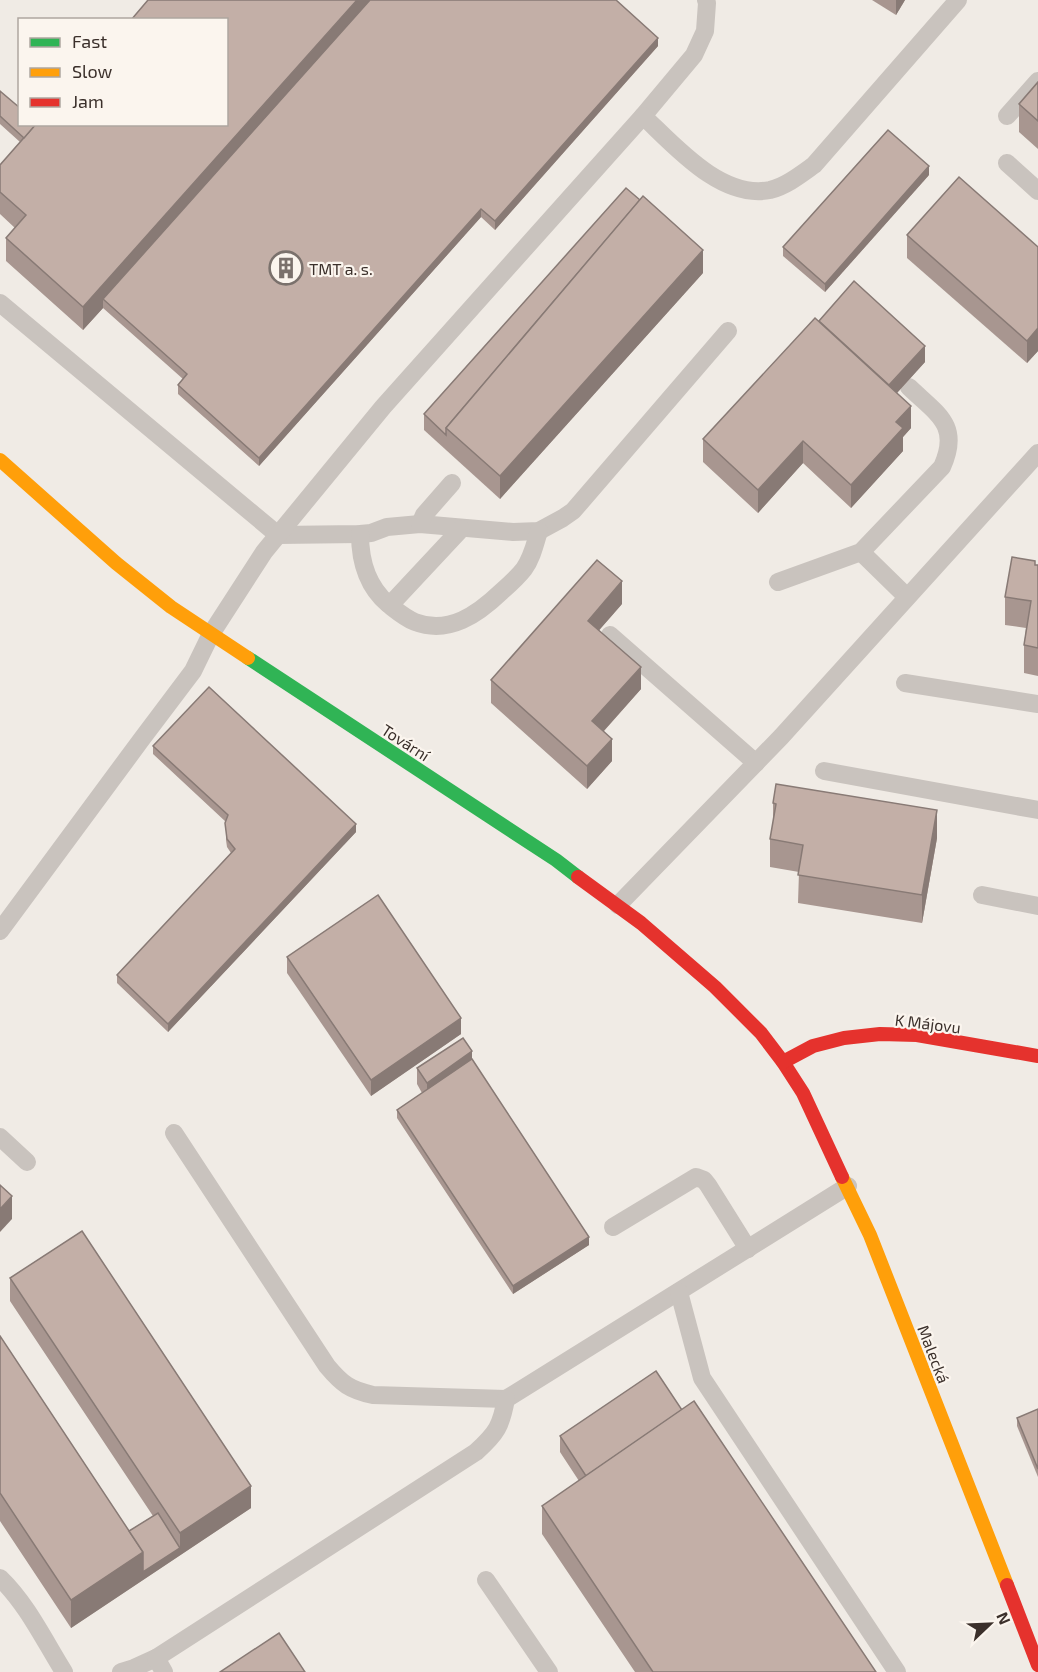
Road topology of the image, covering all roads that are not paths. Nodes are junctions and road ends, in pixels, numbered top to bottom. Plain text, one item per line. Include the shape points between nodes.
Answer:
1 (706, 0) edge
2 (958, 0) edge
3 (1038, 81) edge
4 (643, 116) junction
5 (1007, 116) dead end
6 (1007, 164) dead end
7 (1038, 191) edge
8 (0, 303) edge
9 (728, 331) dead end
10 (909, 387) edge
11 (1038, 453) edge
12 (0, 460) edge
13 (452, 483) dead end
14 (420, 524) junction
15 (461, 529) junction
16 (539, 531) junction
17 (360, 534) junction
18 (278, 536) junction
19 (861, 552) junction
20 (778, 582) dead end
21 (908, 597) junction
22 (390, 605) junction
23 (211, 634) junction
24 (610, 635) dead end
25 (905, 682) dead end
26 (1038, 704) edge
27 (756, 763) junction
28 (824, 771) dead end
29 (1038, 810) edge
30 (982, 895) dead end
31 (618, 905) junction
32 (1038, 906) edge
33 (0, 931) edge
34 (1038, 1056) edge
35 (783, 1062) junction
36 (174, 1133) dead end
37 (0, 1137) edge
38 (27, 1162) dead end
39 (848, 1186) junction
40 (613, 1227) dead end
41 (748, 1249) junction
42 (679, 1292) junction
43 (506, 1399) junction
44 (0, 1578) edge
45 (486, 1580) dead end
46 (160, 1665) edge
47 (1038, 1665) edge
48 (64, 1672) edge
49 (122, 1672) edge
50 (549, 1672) edge
51 (897, 1672) edge

1 - 4 lane via 705,32 694,55
2 - 4 lane via 814,165 794,180 770,190 752,191 710,174
3 - 5 lane
4 - 18 lane via 383,407
6 - 7 lane
8 - 18 lane
9 - 16 lane via 573,511
10 - 19 lane via 941,417 950,440 947,454 942,467
11 - 21 lane
12 - 23 street, Tovární via 116,563
13 - 14 lane
14 - 15 lane
14 - 17 lane
15 - 16 lane
15 - 22 lane
16 - 22 lane via 524,568 469,618 430,626 416,623
17 - 18 lane
17 - 22 lane via 366,573 379,596
18 - 23 lane
19 - 20 lane
19 - 21 lane
21 - 27 lane
23 - 31 street, Tovární via 556,860
23 - 33 lane via 193,671
24 - 27 lane
25 - 26 lane
27 - 31 lane
28 - 29 lane
30 - 32 lane
31 - 35 street, Tovární via 730,1001
34 - 35 street, K Májovu via 917,1035 880,1034 813,1046
35 - 39 street, Malecká via 803,1093
36 - 43 lane via 327,1365 346,1386 374,1395
37 - 38 lane
39 - 41 lane
39 - 47 street, Malecká
40 - 41 lane via 696,1177 708,1185
41 - 42 lane
42 - 43 lane
42 - 51 lane via 702,1378
43 - 46 lane via 496,1432 476,1452
44 - 48 lane via 24,1606
45 - 50 lane
46 - 49 lane

